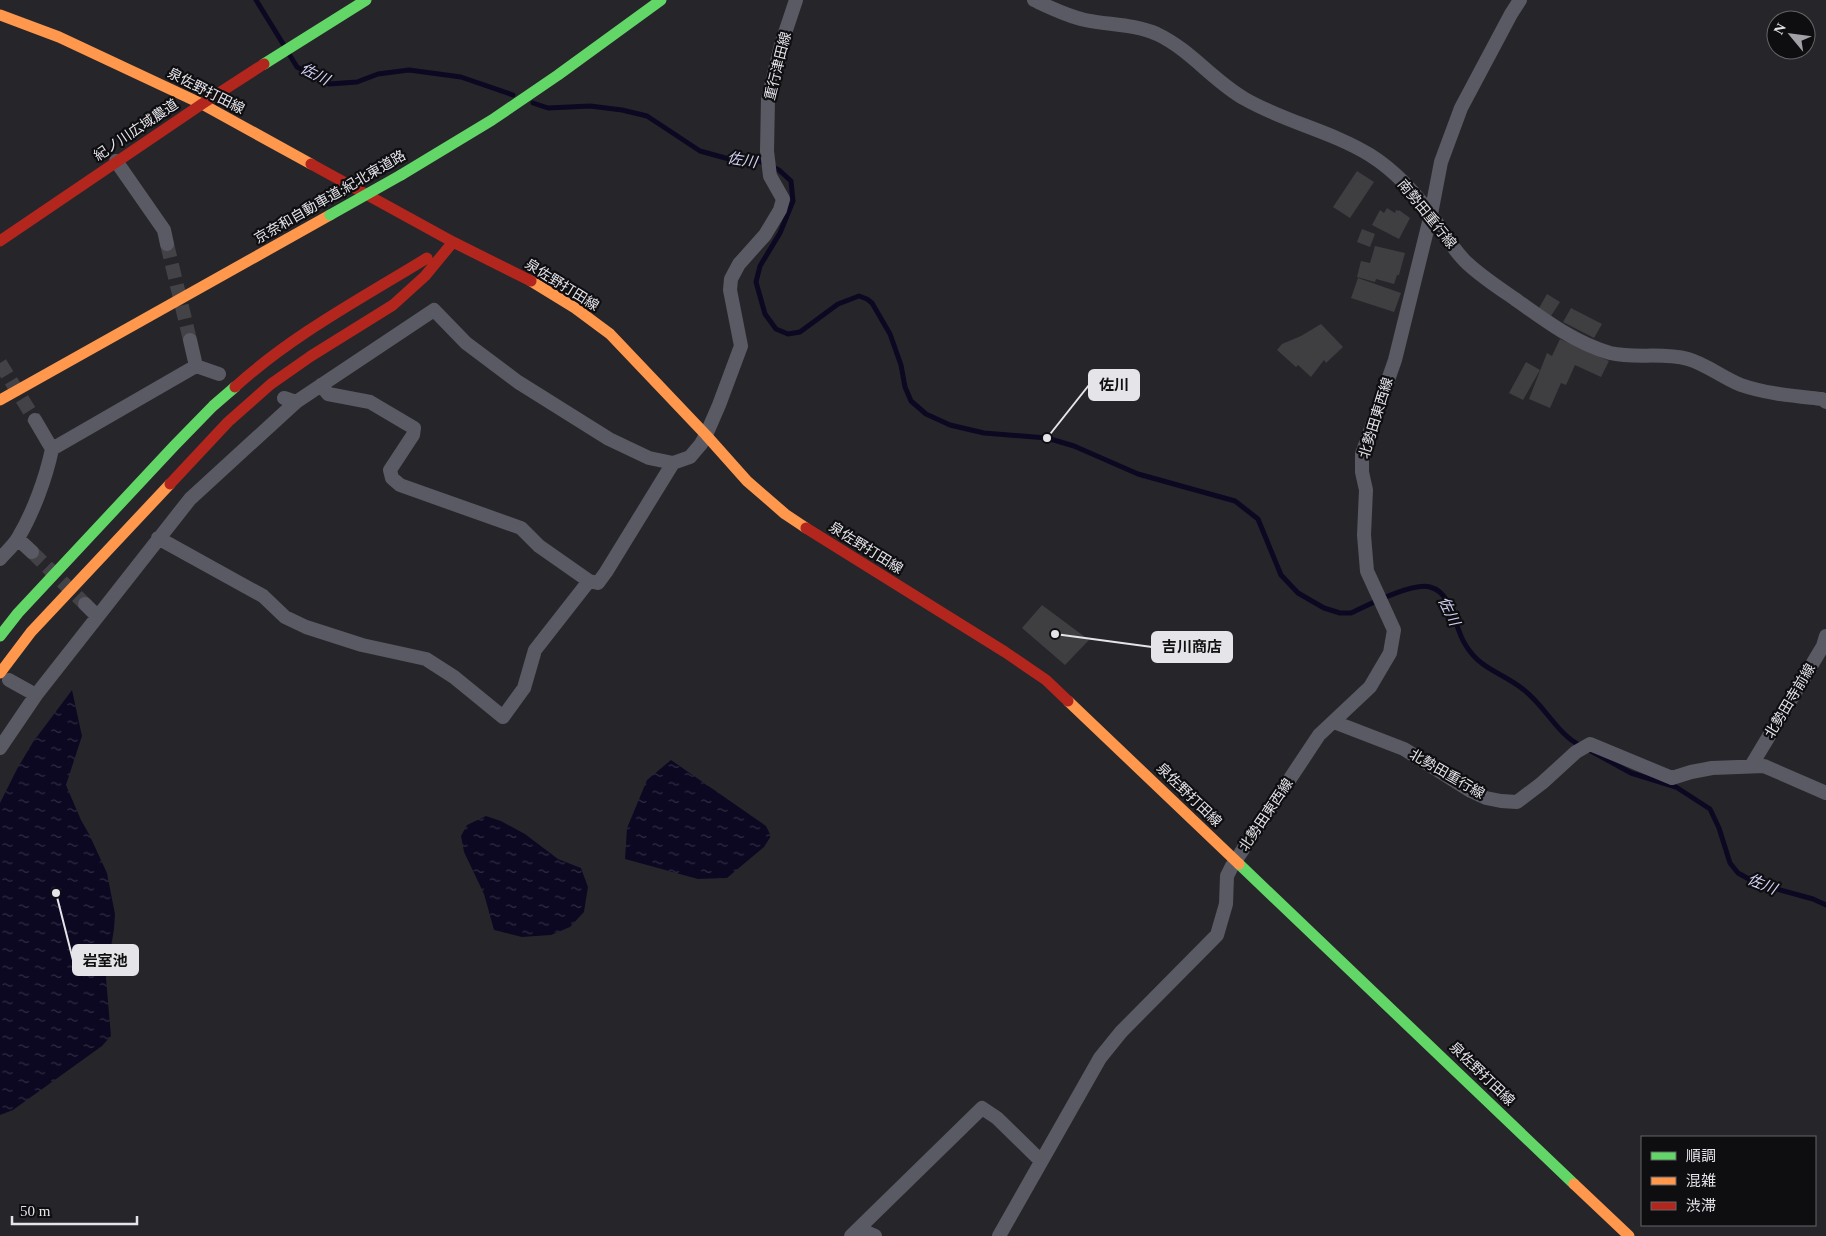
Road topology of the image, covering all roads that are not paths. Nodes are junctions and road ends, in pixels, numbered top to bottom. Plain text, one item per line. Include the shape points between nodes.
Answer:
1 (366, 0) edge
2 (661, 0) edge
3 (796, 0) edge
4 (1034, 0) edge
5 (1520, 0) edge
6 (0, 15) edge
7 (202, 104) junction
8 (116, 161) junction
9 (1431, 214) junction
10 (290, 238) junction
11 (0, 241) edge
12 (453, 242) junction
13 (167, 244) tunnel mouth
14 (132, 327) junction
15 (190, 340) tunnel mouth
16 (51, 358) dead end
17 (196, 366) junction
18 (219, 374) dead end
19 (321, 385) junction
20 (0, 400) edge
21 (1826, 402) edge
22 (0, 413) edge
23 (35, 420) tunnel mouth
24 (706, 435) junction
25 (52, 450) junction
26 (673, 463) junction
27 (158, 538) junction
28 (18, 539) junction
29 (32, 552) tunnel mouth
30 (0, 558) edge
31 (589, 582) junction
32 (85, 604) tunnel mouth
33 (97, 616) junction
34 (0, 636) edge
35 (1826, 636) edge
36 (5, 676) edge
37 (36, 695) junction
38 (1334, 722) junction
39 (0, 748) edge
40 (1751, 766) junction
41 (1826, 793) edge
42 (1236, 861) junction
43 (1041, 1161) junction
44 (855, 1232) edge
45 (876, 1236) edge
46 (999, 1236) edge
47 (1629, 1236) edge

1 - 7 main road, 紀ノ川広域農道
2 - 10 main road, 京奈和自動車道;紀北東道路, bridge via 492,120
3 - 24 street, 重行津田線 via 768,100 770,176 783,199 765,235 739,264 731,279 730,290 741,346
4 - 9 street, 南勢田重行線 via 1067,15 1156,34 1180,47 1244,99 1372,156 1407,186
5 - 9 street, 北勢田東西線 via 1461,108 1441,162
6 - 7 main road, 泉佐野打田線 via 59,37
7 - 8 main road, 紀ノ川広域農道
7 - 12 main road, 泉佐野打田線
8 - 11 main road, 紀ノ川広域農道
8 - 13 street via 164,230
9 - 21 street, 南勢田重行線 via 1472,268 1551,324 1589,345 1630,356 1690,359 1740,384 1770,393
9 - 38 street, 北勢田東西線 via 1395,360 1362,454 1367,571 1394,630 1390,653 1370,686
10 - 14 main road, 京奈和自動車道;紀北東道路
10 - 16 main road via 205,275
12 - 24 main road, 泉佐野打田線 via 525,278 610,334
12 - 34 main road via 293,341 252,372 174,446
12 - 36 main road via 425,276 393,305 271,384 228,422 31,632
14 - 20 main road, 京奈和自動車道;紀北東道路
14 - 22 main road
15 - 17 street
17 - 18 street
17 - 25 street
19 - 26 street via 434,310 466,343 518,382 609,439 649,458
19 - 27 street via 290,400 190,499
19 - 31 street via 328,394 370,402 414,428 413,435 390,470 392,478 400,485 521,528 539,546
23 - 25 street
24 - 26 street via 690,457
24 - 42 main road, 泉佐野打田線 via 747,481 785,514 1046,680
25 - 28 street via 32,510
26 - 31 street via 606,572 598,583
27 - 31 street via 263,596 285,617 306,627 362,645 426,659 503,717 524,688 535,650
27 - 33 street
28 - 29 street
28 - 30 street
32 - 33 street
33 - 37 street
35 - 40 street, 北勢田寺前線
36 - 37 street
37 - 39 street
38 - 40 street, 北勢田重行線 via 1404,749 1471,791 1501,801 1517,802 1590,744 1672,778 1698,770
38 - 42 street, 北勢田東西線 via 1319,735
40 - 41 street via 1764,766
42 - 43 street, 北勢田東西線 via 1228,876 1226,904 1217,934 1121,1032 1100,1058
42 - 47 main road, 泉佐野打田線
43 - 44 street via 997,1118 982,1108
43 - 46 street, 北勢田東西線
44 - 45 street

